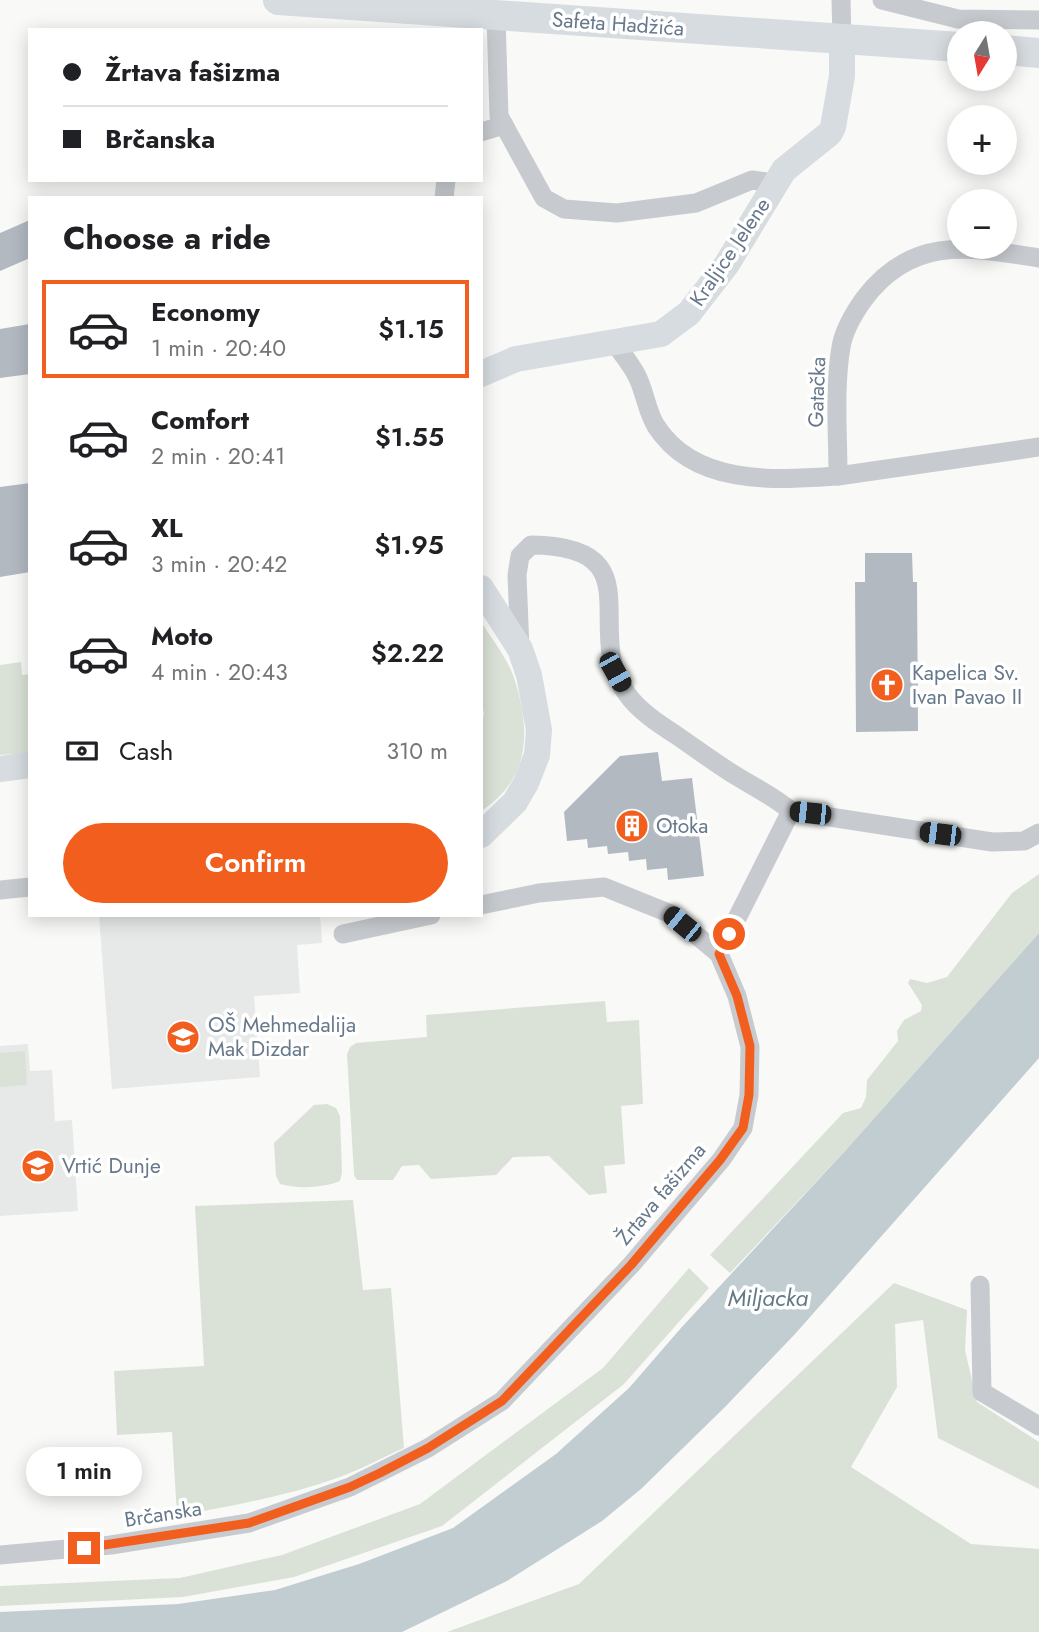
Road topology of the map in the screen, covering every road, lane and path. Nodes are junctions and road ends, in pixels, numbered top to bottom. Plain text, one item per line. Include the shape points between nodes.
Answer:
1 (278, 0) edge
2 (841, 0) edge
3 (882, 0) edge
4 (496, 16) junction
5 (1039, 20) edge
6 (842, 40) junction
7 (947, 46) edge
8 (1017, 51) edge
9 (1039, 53) edge
10 (504, 125) junction
11 (483, 131) edge
12 (775, 183) junction
13 (1039, 258) edge
14 (613, 341) junction
15 (483, 373) edge
16 (1039, 447) edge
17 (838, 475) junction
18 (483, 591) edge
19 (520, 649) junction
20 (28, 765) edge
21 (0, 769) edge
22 (792, 811) junction
23 (483, 833) edge
24 (1039, 833) edge
25 (28, 887) edge
26 (0, 890) edge
27 (483, 905) edge
28 (422, 917) edge
29 (343, 934) dead end
30 (719, 954) junction
31 (980, 1285) dead end
32 (1039, 1426) edge
33 (249, 1523) joint
34 (0, 1555) edge

1 - 4 main road, Safeta Hadžića
2 - 6 street
3 - 5 street via 958,19
4 - 6 main road, Safeta Hadžića
4 - 10 street via 497,97
6 - 7 main road, Safeta Hadžića
6 - 12 main road, Kraljice Jelene via 842,76 833,127
8 - 9 main road
10 - 11 street
10 - 12 street via 544,198 564,209 643,210 696,203 752,180
12 - 14 main road, Kraljice Jelene via 727,264 680,322 661,334
13 - 17 street, Gatačka via 969,248 931,251 901,262 874,286 852,316 841,344
14 - 15 main road, Kraljice Jelene via 516,359
14 - 17 street via 637,376 656,426 680,451 706,467 758,478
16 - 17 street
18 - 19 main road
19 - 22 street via 520,556 531,545 569,548 588,555 598,562 607,585 615,672 627,695 655,721
19 - 23 main road via 539,719 537,755 515,802
20 - 21 main road
22 - 24 street via 992,842 1024,841
22 - 30 street
25 - 26 street
27 - 30 street, Žrtava fašizma via 604,887 671,914
28 - 29 street
30 - 33 street, Žrtava fašizma via 737,996 750,1046 743,1128 720,1160 631,1265 502,1401 370,1478
31 - 32 street via 982,1392
33 - 34 street, Brčanska via 111,1545

